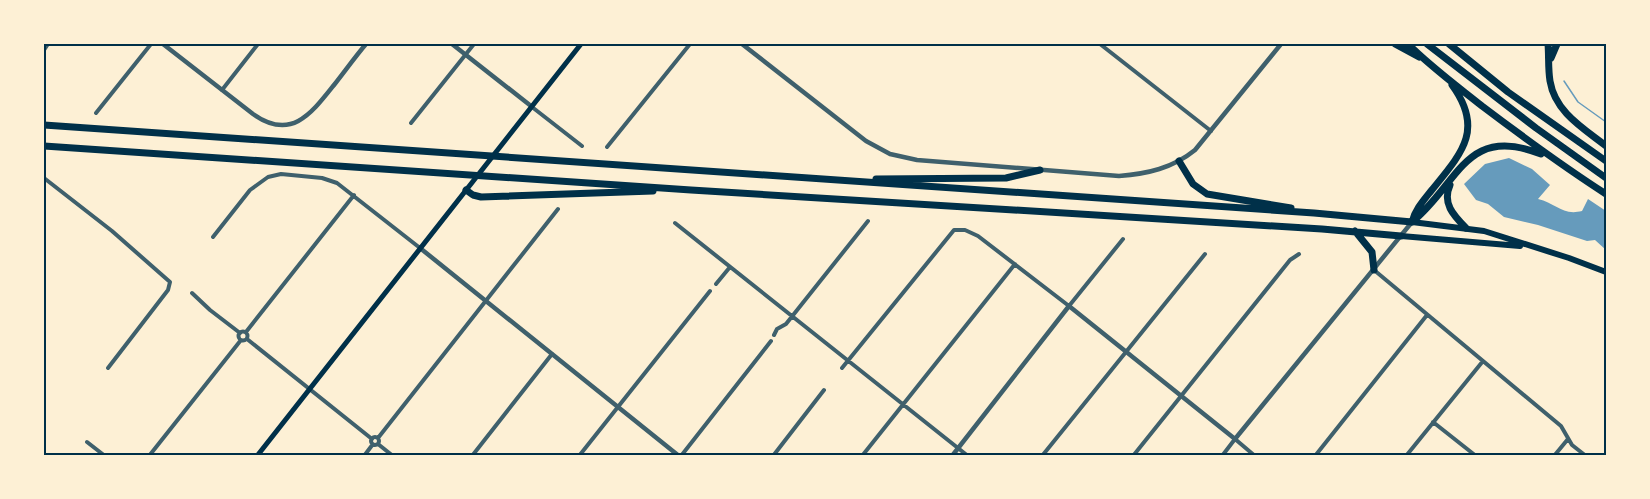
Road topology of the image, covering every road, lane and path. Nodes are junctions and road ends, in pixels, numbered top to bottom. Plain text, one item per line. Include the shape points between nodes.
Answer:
1 (48, 44) edge
2 (152, 44) edge
3 (163, 44) edge
4 (258, 44) edge
5 (366, 44) edge
6 (452, 44) edge
7 (474, 44) edge
8 (581, 44) edge
9 (690, 44) edge
10 (742, 44) edge
11 (1100, 44) edge
12 (1281, 44) edge
13 (1395, 44) edge
14 (1408, 44) edge
15 (1427, 44) edge
16 (1449, 44) edge
17 (1548, 44) edge
18 (1557, 44) edge
19 (44, 50) edge
20 (465, 54) junction
21 (1550, 60) junction
22 (1425, 61) junction
23 (1447, 78) junction
24 (222, 90) junction
25 (531, 106) junction
26 (96, 113) dead end
27 (411, 123) dead end
28 (44, 125) edge
29 (1212, 131) junction
30 (44, 146) edge
31 (582, 146) dead end
32 (1606, 146) edge
33 (607, 147) dead end
34 (1551, 158) junction
35 (1179, 160) junction
36 (1606, 161) edge
37 (1040, 170) junction
38 (1455, 174) junction
39 (810, 178) junction
40 (1606, 178) edge
41 (44, 179) edge
42 (466, 190) junction
43 (691, 190) junction
44 (1606, 194) edge
45 (354, 195) junction
46 (558, 209) dead end
47 (1314, 213) junction
48 (868, 221) dead end
49 (1412, 222) junction
50 (675, 223) dead end
51 (1466, 228) junction
52 (1355, 231) junction
53 (1401, 236) junction
54 (213, 237) dead end
55 (1123, 239) dead end
56 (1530, 247) junction
57 (420, 248) junction
58 (1205, 254) dead end
59 (1299, 254) dead end
60 (1015, 264) junction
61 (730, 267) junction
62 (1374, 270) junction
63 (1606, 272) edge
64 (717, 284) dead end
65 (710, 291) dead end
66 (192, 293) dead end
67 (486, 300) junction
68 (1069, 306) junction
69 (1427, 315) junction
70 (792, 316) junction
71 (246, 332) junction
72 (240, 333) junction
73 (774, 335) dead end
74 (247, 339) junction
75 (241, 340) junction
76 (771, 341) dead end
77 (1125, 352) junction
78 (553, 353) junction
79 (848, 360) junction
80 (1483, 361) junction
81 (108, 368) dead end
82 (842, 368) dead end
83 (309, 389) junction
84 (824, 390) dead end
85 (1181, 396) junction
86 (903, 403) junction
87 (618, 406) junction
88 (1433, 422) junction
89 (1234, 439) junction
90 (1568, 439) junction
91 (375, 441) junction
92 (87, 442) dead end
93 (958, 448) junction
94 (105, 456) edge
95 (149, 456) edge
96 (257, 456) edge
97 (364, 456) edge
98 (393, 456) edge
99 (472, 456) edge
100 (579, 456) edge
101 (680, 456) edge
102 (773, 456) edge
103 (861, 456) edge
104 (952, 456) edge
105 (968, 456) edge
106 (1042, 456) edge
107 (1133, 456) edge
108 (1222, 456) edge
109 (1255, 456) edge
110 (1315, 456) edge
111 (1406, 456) edge
112 (1476, 456) edge
113 (1554, 456) edge
114 (1586, 456) edge

1 - 19 street
2 - 26 street
3 - 24 street
4 - 24 street
5 - 24 street via 314,110 288,124 259,119
6 - 20 street
7 - 20 street
8 - 25 main road
9 - 33 street
10 - 37 street via 849,129 890,154 917,160
11 - 29 street
12 - 29 street
13 - 22 highway
14 - 22 highway
15 - 40 highway
16 - 36 highway via 1508,92
17 - 21 highway
18 - 21 highway
20 - 25 street
20 - 27 street
21 - 32 highway via 1550,81 1560,105
22 - 23 highway
23 - 34 highway
23 - 49 highway via 1465,106 1468,133 1462,153 1415,212
25 - 31 street
25 - 42 main road
28 - 39 highway
29 - 35 street via 1195,150
30 - 43 highway
34 - 38 highway via 1511,145 1498,146 1475,154
34 - 44 highway
35 - 37 street via 1150,172 1119,176
35 - 47 highway via 1193,184 1207,194
37 - 39 highway via 1006,178
38 - 49 highway
38 - 51 highway via 1447,202
39 - 47 highway
41 - 81 street via 170,282 168,290
42 - 43 highway via 481,197
42 - 57 main road
43 - 52 highway
45 - 54 street via 322,178 281,174 268,177 250,190
45 - 57 street
45 - 71 street
46 - 67 street
47 - 49 highway
48 - 70 street
49 - 51 highway
49 - 53 street
50 - 61 street
51 - 56 highway
52 - 53 highway
52 - 62 highway via 1370,247
53 - 56 highway
53 - 62 street
55 - 68 street
56 - 63 highway
57 - 67 street
57 - 83 main road
58 - 77 street
59 - 85 street via 1290,260
60 - 68 street
60 - 79 street via 978,236 958,229 950,233
60 - 86 street
61 - 64 street
61 - 70 street
62 - 69 street
62 - 89 street
65 - 87 street
66 - 72 street
67 - 78 street
67 - 91 street
68 - 77 street
68 - 93 street
69 - 80 street
69 - 110 street
70 - 73 street
70 - 79 street
71 - 72 street
71 - 74 street
72 - 75 street
74 - 75 street
74 - 83 street
75 - 95 street
76 - 101 street
77 - 85 street
77 - 106 street
78 - 87 street
78 - 99 street
79 - 82 street
79 - 86 street
80 - 88 street
80 - 90 street via 1564,429
83 - 91 street
83 - 96 main road
84 - 102 street
85 - 89 street
85 - 107 street
86 - 93 street
86 - 103 street
87 - 100 street
87 - 101 street
88 - 111 street
88 - 112 street
89 - 108 street
89 - 109 street
90 - 113 street
90 - 114 street
91 - 97 street
91 - 98 street
92 - 94 street
93 - 104 street
93 - 105 street

